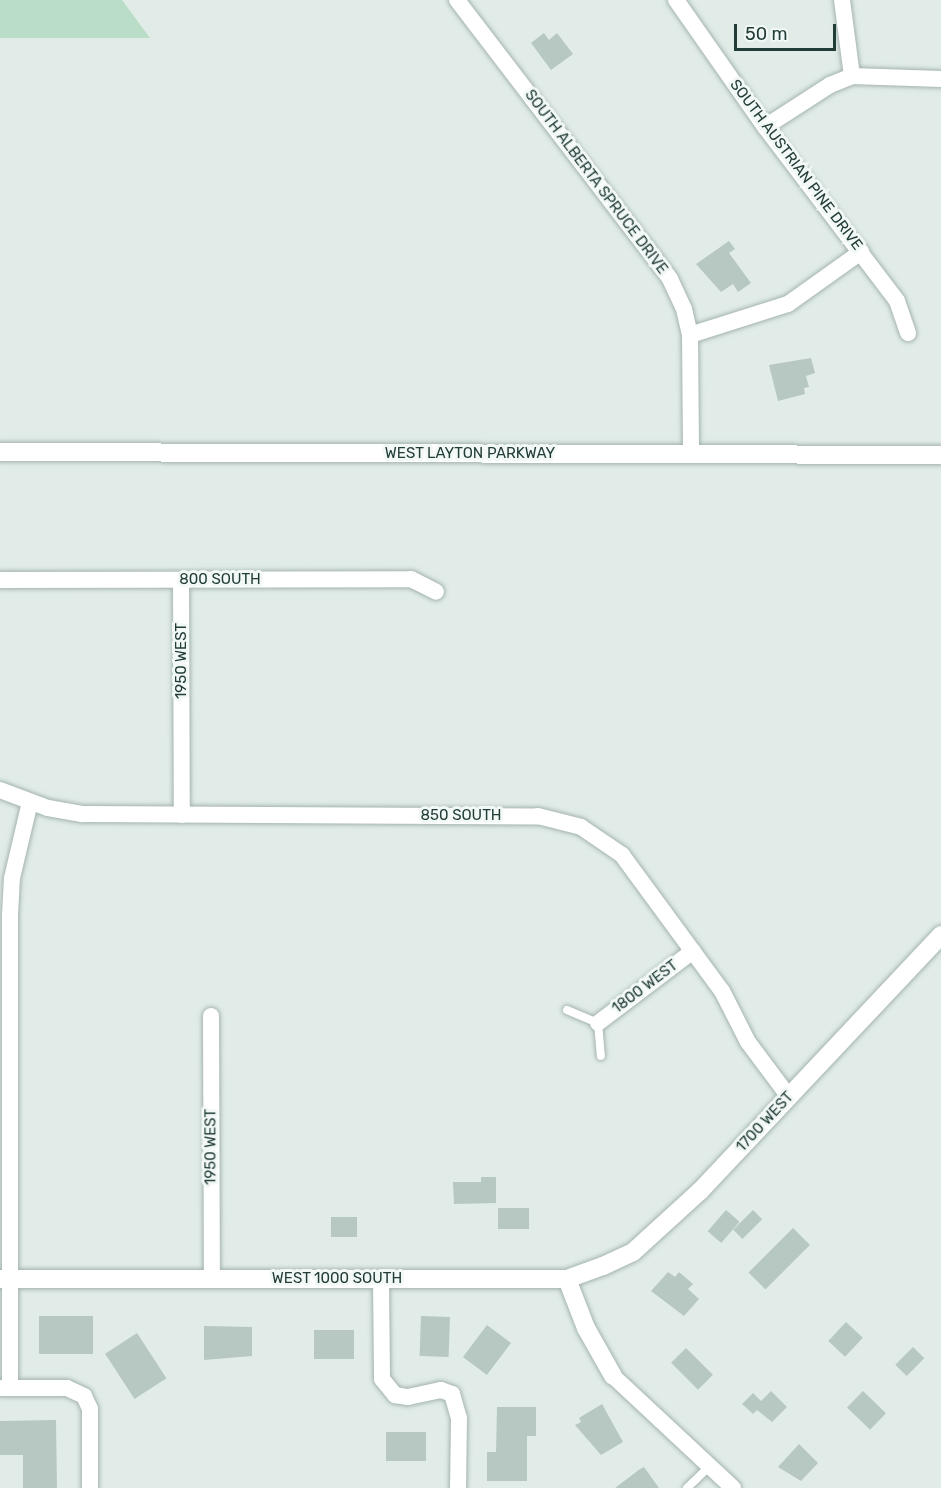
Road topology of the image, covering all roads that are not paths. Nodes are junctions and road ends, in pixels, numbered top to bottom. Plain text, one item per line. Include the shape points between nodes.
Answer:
1 (457, 0) edge
2 (676, 0) edge
3 (842, 0) edge
4 (852, 76) junction
5 (941, 79) edge
6 (765, 128) junction
7 (861, 252) junction
8 (908, 333) dead end
9 (690, 335) junction
10 (0, 452) edge
11 (691, 454) junction
12 (941, 455) edge
13 (0, 580) edge
14 (181, 580) junction
15 (436, 592) dead end
16 (0, 790) edge
17 (30, 802) junction
18 (182, 815) junction
19 (941, 934) edge
20 (693, 951) junction
21 (567, 1010) dead end
22 (211, 1016) dead end
23 (598, 1023) junction
24 (601, 1056) dead end
25 (789, 1097) junction
26 (4, 1164) edge
27 (212, 1278) junction
28 (4, 1279) edge
29 (567, 1279) junction
30 (381, 1280) junction
31 (613, 1376) joint
32 (5, 1388) edge
33 (710, 1466) junction
34 (90, 1488) edge
35 (458, 1488) edge
36 (687, 1488) edge
37 (733, 1488) edge

1 - 9 street, SOUTH ALBERTA SPRUCE DRIVE via 670,279 684,309
2 - 6 street, SOUTH AUSTRIAN PINE DRIVE
3 - 4 street
4 - 5 street
4 - 6 street via 830,85
6 - 7 street, SOUTH AUSTRIAN PINE DRIVE
7 - 8 street, SOUTH AUSTRIAN PINE DRIVE via 897,301
7 - 9 street via 788,304
9 - 11 street, SOUTH ALBERTA SPRUCE DRIVE
10 - 11 street, WEST LAYTON PARKWAY
11 - 12 street, WEST LAYTON PARKWAY
13 - 14 street, 800 SOUTH
14 - 15 street, 800 SOUTH via 411,579
14 - 18 street, 1950 WEST
16 - 17 street, 850 SOUTH
17 - 18 street, 850 SOUTH via 83,814
17 - 26 street via 12,878 9,915
18 - 20 street, 850 SOUTH via 538,816 567,821 596,834 622,855
19 - 25 street, 1700 WEST
20 - 23 street, 1800 WEST
20 - 25 street, 850 SOUTH via 722,991 748,1042
21 - 23 lane
22 - 27 street, 1950 WEST
23 - 24 lane
25 - 29 street, 1700 WEST via 659,1231 633,1252
26 - 28 street
27 - 28 street, WEST 1000 SOUTH
27 - 30 street, WEST 1000 SOUTH
28 - 32 street
29 - 30 street, WEST 1000 SOUTH
29 - 31 street via 586,1328
30 - 35 street via 382,1379 394,1395 408,1397 441,1390 452,1394 459,1418
31 - 33 street
32 - 34 street via 67,1388 84,1396 90,1409
33 - 36 lane
33 - 37 street

